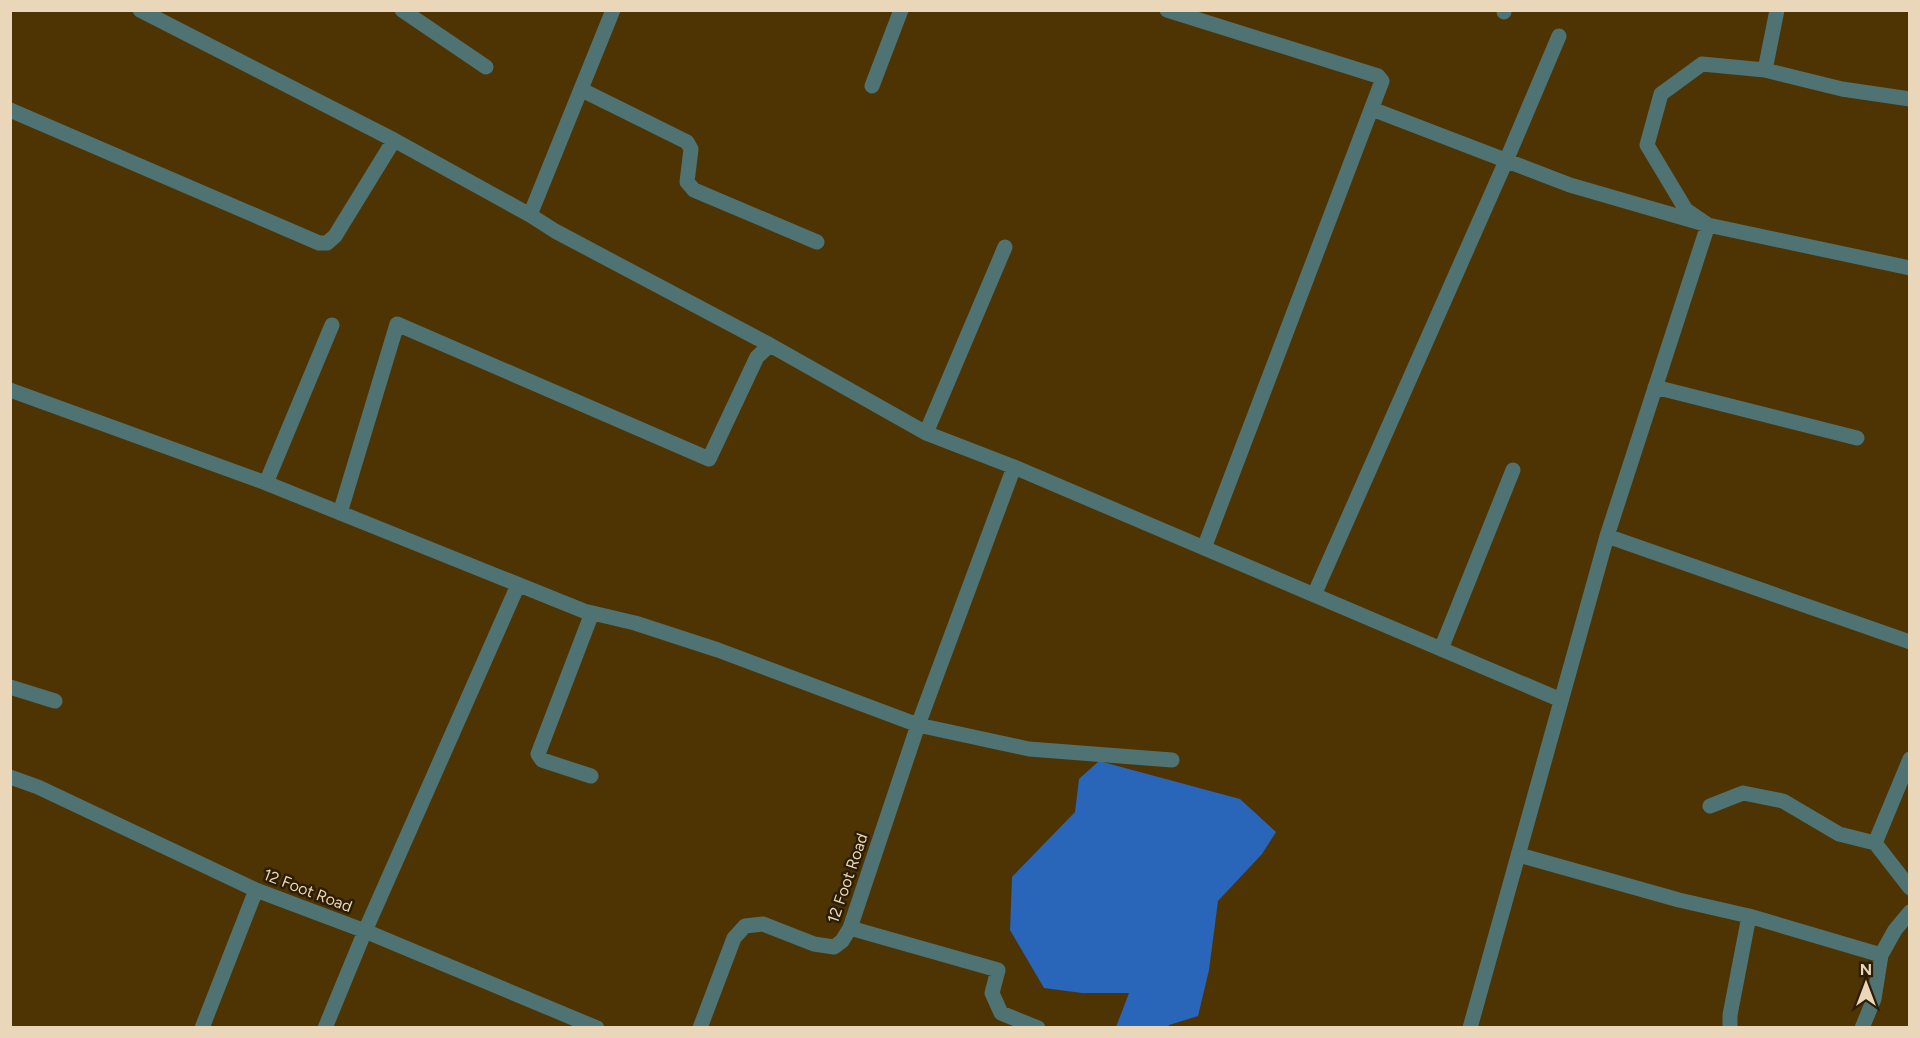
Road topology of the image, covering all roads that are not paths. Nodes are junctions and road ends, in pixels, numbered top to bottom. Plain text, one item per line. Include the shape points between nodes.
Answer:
1 (140, 10) edge
2 (402, 10) edge
3 (613, 10) edge
4 (901, 10) edge
5 (1167, 10) edge
6 (1777, 10) edge
7 (1559, 36) dead end
8 (486, 67) dead end
9 (1765, 70) junction
10 (872, 86) dead end
11 (582, 90) junction
12 (1910, 99) edge
13 (10, 110) edge
14 (1372, 110) junction
15 (394, 140) junction
16 (1506, 161) junction
17 (530, 215) junction
18 (1708, 225) junction
19 (817, 242) dead end
20 (1005, 247) dead end
21 (1910, 268) edge
22 (332, 325) dead end
23 (770, 345) junction
24 (1655, 387) junction
25 (10, 390) edge
26 (926, 433) junction
27 (1857, 438) dead end
28 (1014, 467) junction
29 (1513, 470) dead end
30 (266, 483) junction
31 (340, 513) junction
32 (1607, 536) junction
33 (1204, 548) junction
34 (518, 585) junction
35 (1314, 595) junction
36 (592, 613) junction
37 (1910, 642) edge
38 (1441, 649) junction
39 (10, 687) edge
40 (1562, 700) junction
41 (55, 701) dead end
42 (918, 725) junction
43 (1910, 759) edge
44 (1172, 760) dead end
45 (591, 776) dead end
46 (10, 777) edge
47 (1710, 807) dead end
48 (1875, 843) junction
49 (1519, 855) junction
50 (1910, 888) edge
51 (256, 890) junction
52 (1910, 912) edge
53 (1749, 916) junction
54 (850, 928) junction
55 (365, 932) junction
56 (1881, 955) junction
57 (202, 1028) edge
58 (325, 1028) edge
59 (597, 1028) edge
60 (700, 1028) edge
61 (1038, 1028) edge
62 (1470, 1028) edge
63 (1730, 1028) edge
64 (1862, 1028) edge

1 - 15 street
2 - 8 street
3 - 11 street
4 - 10 street
5 - 14 street via 1378,76 1381,88
6 - 9 street
7 - 16 street
9 - 12 street via 1842,89
9 - 18 street via 1702,64 1660,94 1647,145 1686,210
11 - 17 street
11 - 19 street via 687,142 691,149 687,182 694,190
13 - 15 street via 319,243 327,243 334,236
14 - 16 street
14 - 33 street
15 - 17 street
16 - 18 street via 1570,185
16 - 35 street
17 - 23 street
18 - 21 street
18 - 24 street
20 - 26 street
22 - 30 street
23 - 26 street
23 - 31 street via 757,357 709,459 397,324
24 - 27 street
24 - 32 street
25 - 30 street
26 - 28 street
28 - 33 street
28 - 42 street, 12 Foot Road
29 - 38 street
30 - 31 street
31 - 34 street
32 - 37 street
32 - 40 street
33 - 35 street
34 - 36 street
34 - 55 street
35 - 38 street
36 - 42 street via 718,650
36 - 45 street via 538,754 542,760
38 - 40 street
39 - 41 street
40 - 49 street
42 - 44 street via 1029,748
42 - 54 street, 12 Foot Road
43 - 48 street
46 - 51 street, 12 Foot Road
47 - 48 street via 1743,793 1783,801 1839,834
48 - 50 street
49 - 53 street
49 - 62 street
51 - 55 street, 12 Foot Road
51 - 57 street
52 - 56 street
53 - 56 street
53 - 63 street
54 - 60 street, 12 Foot Road via 834,947 814,944 763,924 745,926 734,938
54 - 61 street via 998,970 992,993 1001,1013
55 - 58 street
55 - 59 street, 12 Foot Road
56 - 64 street via 1874,999

